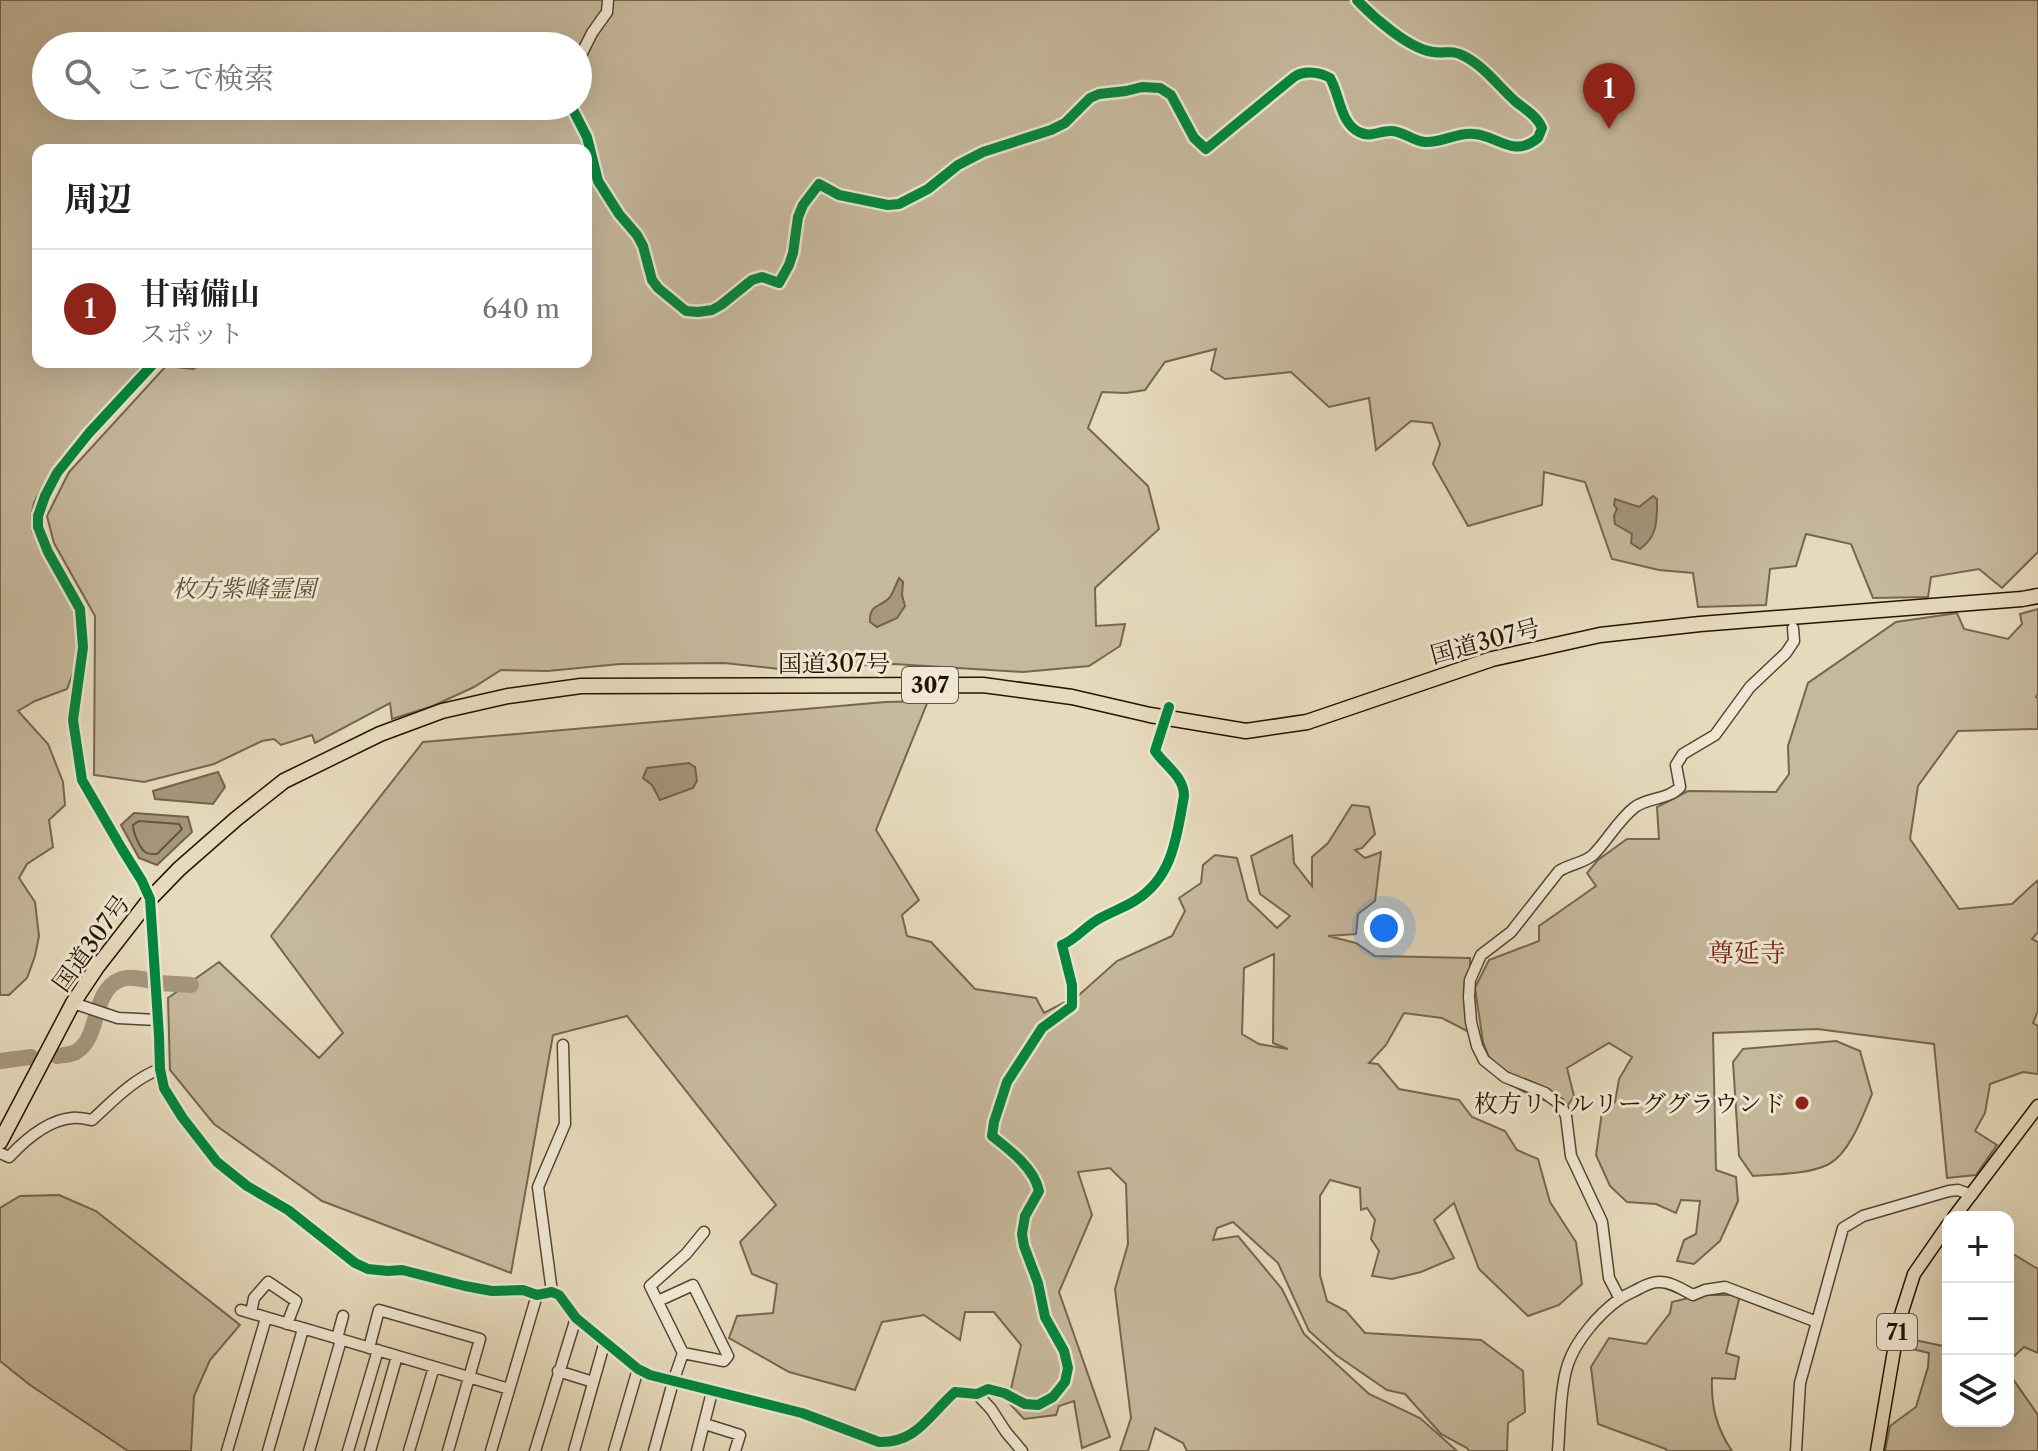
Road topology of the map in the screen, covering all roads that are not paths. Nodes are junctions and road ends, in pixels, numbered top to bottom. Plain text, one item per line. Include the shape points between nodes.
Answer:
1 (608, 0) edge
2 (1357, 0) edge
3 (592, 33) edge
4 (578, 120) edge
5 (589, 144) edge
6 (592, 157) edge
7 (149, 368) edge
8 (2038, 596) edge
9 (1793, 628) dead end
10 (1167, 712) junction
11 (150, 899) junction
12 (73, 1003) junction
13 (157, 1020) junction
14 (563, 1045) dead end
15 (160, 1069) junction
16 (2038, 1106) edge
17 (0, 1142) edge
18 (0, 1153) edge
19 (1972, 1195) junction
20 (1959, 1211) edge
21 (704, 1232) dead end
22 (1942, 1234) edge
23 (552, 1292) junction
24 (537, 1295) junction
25 (1620, 1299) junction
26 (658, 1301) junction
27 (343, 1316) dead end
28 (266, 1318) junction
29 (576, 1318) junction
30 (1817, 1322) junction
31 (287, 1324) junction
32 (303, 1329) junction
33 (339, 1339) junction
34 (605, 1341) junction
35 (373, 1349) junction
36 (683, 1353) junction
37 (397, 1356) junction
38 (434, 1367) junction
39 (638, 1369) junction
40 (558, 1371) junction
41 (469, 1377) junction
42 (593, 1382) junction
43 (673, 1382) junction
44 (509, 1389) junction
45 (712, 1392) junction
46 (977, 1394) junction
47 (705, 1424) junction
48 (227, 1451) edge
49 (268, 1451) edge
50 (309, 1451) edge
51 (348, 1451) edge
52 (370, 1451) edge
53 (409, 1451) edge
54 (448, 1451) edge
55 (491, 1451) edge
56 (535, 1451) edge
57 (574, 1451) edge
58 (614, 1451) edge
59 (654, 1451) edge
60 (697, 1451) edge
61 (735, 1451) edge
62 (1022, 1451) edge
63 (1558, 1451) edge
64 (1796, 1451) edge
65 (1877, 1451) edge

1 - 3 street via 607,12
2 - 6 street via 1410,43 1432,52 1458,53 1479,66 1538,120 1538,138 1516,147 1477,134 1429,142 1392,130 1366,135 1350,125 1330,78 1299,73 1206,149 1194,138 1171,95 1160,88 1099,94 1065,123 983,152 899,204 839,195 819,184 798,217 793,253 779,283 762,277 752,280 721,305 698,312 686,311 652,280 643,246 598,181
4 - 5 street
7 - 11 street via 57,473 38,527 80,609 83,647 73,720 82,780
8 - 10 highway, 国道307号 / 307 via 1600,635 1492,659 1307,722 1246,731
9 - 25 street via 1794,641 1786,653 1750,687 1715,735 1683,754 1676,765 1680,787 1672,795 1637,806 1593,855 1559,871 1511,932 1481,955 1470,980 1471,1022 1484,1060 1505,1077 1561,1105 1571,1156 1602,1222 1609,1278
10 - 11 highway, 国道307号 / 307 via 983,685 581,686 508,696 442,711 380,734 284,781
10 - 46 street via 1155,751 1184,788 1169,863 1152,889 1062,945 1072,1006 1042,1028 1007,1082 994,1122 992,1136 1033,1173 1037,1183 1039,1191 1022,1234 1045,1317 1064,1351 1065,1382 1038,1405 988,1389
11 - 12 highway, 国道307号 / 307
11 - 13 street
12 - 13 street via 118,1018
12 - 17 highway, 国道307号 / 307
13 - 15 street
14 - 23 street via 565,1124 538,1187
15 - 18 street via 132,1084 92,1120 70,1118 26,1139 9,1157
15 - 24 street via 164,1088 217,1162 355,1263
16 - 19 main road
19 - 20 main road
19 - 30 street via 1949,1191 1863,1216 1843,1228
21 - 26 street via 650,1286
22 - 65 main road, 71 via 1914,1274 1899,1321
23 - 24 street
23 - 29 street
24 - 44 street
25 - 30 street via 1656,1281 1693,1295 1725,1287
25 - 63 street via 1591,1327 1568,1363
26 - 36 street
26 - 36 street via 693,1285 728,1356 724,1361
27 - 33 street
28 - 31 street
28 - 31 street via 246,1312 268,1282 296,1301
28 - 48 street
29 - 34 street
29 - 40 street
30 - 64 street via 1800,1383
31 - 32 street
32 - 33 street
32 - 49 street
33 - 35 street
33 - 50 street
34 - 39 street
34 - 42 street
35 - 37 street
35 - 41 street via 379,1310 480,1339
35 - 51 street
36 - 43 street
37 - 38 street
37 - 52 street
38 - 41 street
38 - 53 street
39 - 43 street
39 - 58 street
40 - 42 street
40 - 56 street
41 - 44 street
41 - 54 street
42 - 57 street
43 - 45 street
43 - 59 street
44 - 55 street
45 - 46 street via 802,1413 879,1442 910,1436 955,1392
45 - 47 street
46 - 62 street
47 - 60 street
47 - 61 street via 740,1435

